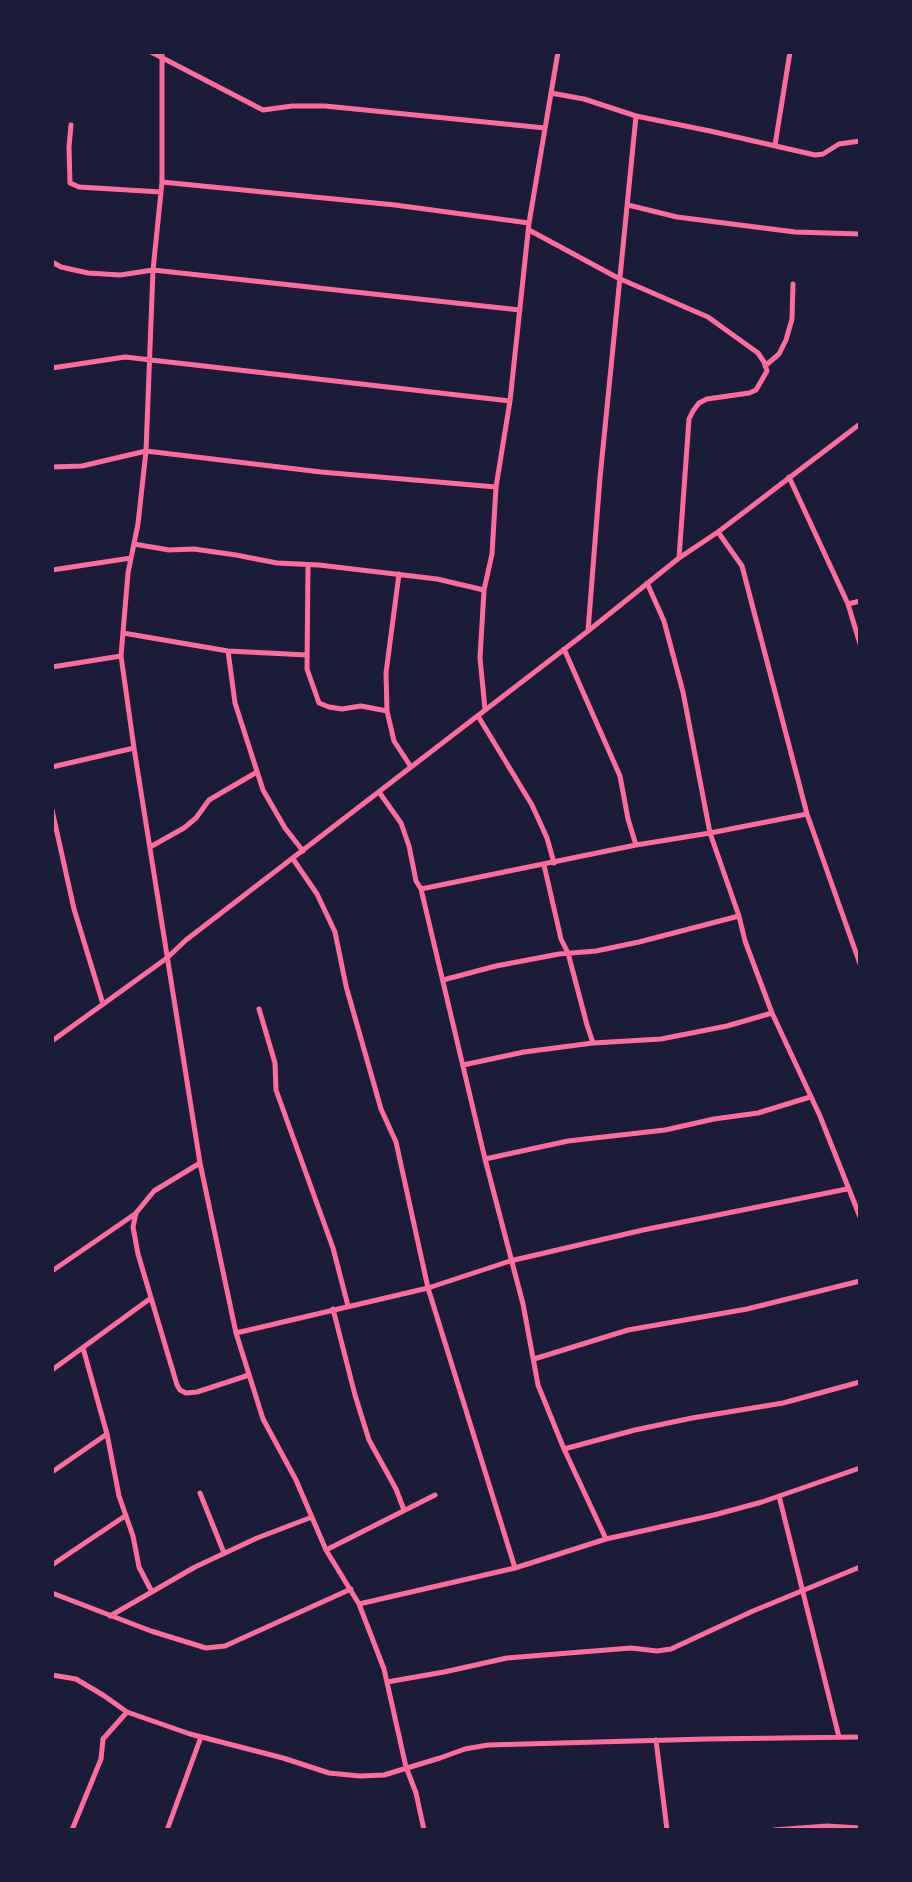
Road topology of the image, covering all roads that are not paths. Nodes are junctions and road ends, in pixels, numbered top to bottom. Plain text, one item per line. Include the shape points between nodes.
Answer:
1 (151, 52) edge
2 (558, 52) edge
3 (790, 52) edge
4 (162, 55) edge
5 (551, 93) junction
6 (636, 116) junction
7 (71, 125) dead end
8 (546, 128) junction
9 (860, 141) edge
10 (775, 146) junction
11 (162, 182) junction
12 (161, 192) junction
13 (628, 205) junction
14 (529, 223) junction
15 (529, 231) junction
16 (860, 234) edge
17 (52, 262) edge
18 (153, 270) junction
19 (618, 278) junction
20 (793, 284) dead end
21 (520, 310) junction
22 (149, 359) junction
23 (765, 366) junction
24 (52, 369) edge
25 (510, 401) junction
26 (860, 424) edge
27 (146, 451) junction
28 (52, 467) edge
29 (789, 477) junction
30 (496, 487) junction
31 (718, 532) junction
32 (134, 544) junction
33 (131, 558) junction
34 (679, 558) junction
35 (308, 565) junction
36 (52, 570) edge
37 (399, 574) junction
38 (646, 584) junction
39 (484, 590) junction
40 (860, 601) edge
41 (848, 604) junction
42 (588, 631) junction
43 (123, 633) junction
44 (860, 644) edge
45 (564, 649) junction
46 (228, 651) junction
47 (307, 655) junction
48 (121, 656) junction
49 (52, 667) edge
50 (485, 709) junction
51 (387, 711) junction
52 (478, 716) junction
53 (134, 748) junction
54 (52, 767) edge
55 (411, 767) junction
56 (257, 772) junction
57 (379, 792) junction
58 (52, 810) edge
59 (807, 814) junction
60 (710, 833) junction
61 (636, 845) junction
62 (150, 847) junction
63 (303, 851) junction
64 (293, 859) junction
65 (554, 863) junction
66 (544, 865) junction
67 (421, 890) junction
68 (739, 916) junction
69 (568, 953) junction
70 (167, 958) junction
71 (860, 964) edge
72 (443, 980) junction
73 (103, 1004) junction
74 (259, 1009) dead end
75 (772, 1013) junction
76 (52, 1041) edge
77 (593, 1043) junction
78 (463, 1065) junction
79 (810, 1097) junction
80 (485, 1159) junction
81 (200, 1163) junction
82 (847, 1189) junction
83 (136, 1213) junction
84 (860, 1217) edge
85 (510, 1261) junction
86 (52, 1271) edge
87 (860, 1281) edge
88 (428, 1288) junction
89 (152, 1298) junction
90 (348, 1306) junction
91 (333, 1309) junction
92 (236, 1333) junction
93 (83, 1348) junction
94 (534, 1359) junction
95 (52, 1370) edge
96 (249, 1375) junction
97 (860, 1382) edge
98 (107, 1434) junction
99 (564, 1449) junction
100 (860, 1468) edge
101 (52, 1472) edge
102 (200, 1493) dead end
103 (435, 1495) dead end
104 (779, 1496) junction
105 (404, 1510) junction
106 (125, 1516) junction
107 (312, 1517) junction
108 (606, 1539) junction
109 (326, 1550) junction
110 (224, 1553) junction
111 (52, 1565) edge
112 (515, 1568) junction
113 (860, 1568) edge
114 (351, 1589) junction
115 (802, 1591) junction
116 (152, 1592) junction
117 (52, 1593) edge
118 (359, 1604) junction
119 (110, 1616) junction
120 (52, 1675) edge
121 (387, 1682) junction
122 (127, 1712) junction
123 (201, 1737) junction
124 (838, 1737) junction
125 (860, 1737) edge
126 (656, 1740) junction
127 (406, 1767) junction
128 (860, 1828) edge
129 (72, 1830) edge
130 (167, 1830) edge
131 (424, 1830) edge
132 (667, 1830) edge
133 (774, 1830) edge

1 - 4 street
2 - 5 street
3 - 10 street
4 - 8 street via 263,110 325,106
4 - 11 street
5 - 6 street
5 - 8 street
6 - 10 street
6 - 13 street
7 - 12 street via 70,183 79,187
8 - 14 street
9 - 10 street via 839,144 814,155
11 - 12 street
11 - 14 street
12 - 18 street
13 - 16 street via 689,219 795,232
13 - 19 street
14 - 15 street
15 - 19 street
15 - 21 street
17 - 18 street via 88,273 120,275
18 - 21 street
18 - 22 street
19 - 23 street via 708,317 758,353
19 - 42 street
20 - 23 street via 792,319 786,340 779,354
21 - 25 street
22 - 24 street via 125,357
22 - 25 street
22 - 27 street
23 - 34 street via 767,371 756,390 707,399 689,419
25 - 30 street
26 - 29 street
27 - 28 street via 82,466
27 - 30 street
27 - 32 street
29 - 31 street
29 - 41 street
30 - 39 street via 492,554
31 - 34 street
31 - 59 street via 742,566
32 - 33 street
32 - 35 street
33 - 36 street
33 - 43 street
34 - 38 street
35 - 37 street
35 - 47 street
37 - 39 street
37 - 51 street via 386,673
38 - 42 street
38 - 60 street via 664,621 683,692
39 - 50 street via 480,658
40 - 41 street
41 - 44 street
42 - 45 street
43 - 46 street
43 - 48 street
45 - 50 street
45 - 61 street via 620,776
46 - 47 street
46 - 56 street via 235,704
47 - 51 street via 307,669 319,703 342,709 361,706
48 - 49 street
48 - 53 street
50 - 52 street
51 - 55 street via 394,741
52 - 55 street
52 - 65 street via 532,805
53 - 54 street
53 - 62 street
55 - 57 street
56 - 62 street via 209,800 184,828
56 - 63 street via 285,828
57 - 63 street
57 - 67 street via 401,823
58 - 73 street via 74,909
59 - 60 street
59 - 71 street
60 - 61 street
60 - 68 street
61 - 65 street
62 - 70 street
63 - 64 street
64 - 70 street
64 - 88 street via 317,894 335,932 381,1109 396,1142
65 - 66 street
66 - 67 street
66 - 69 street via 561,939
67 - 72 street
68 - 69 street via 639,942
68 - 75 street
69 - 72 street
69 - 77 street
70 - 73 street
70 - 81 street
72 - 78 street
73 - 76 street
74 - 90 street via 275,1063 276,1090 333,1248
75 - 77 street via 662,1039
75 - 79 street
77 - 78 street
78 - 80 street
79 - 80 street via 758,1113 666,1130 568,1141
79 - 82 street
80 - 85 street
81 - 83 street via 154,1191
81 - 92 street
82 - 84 street
82 - 85 street
83 - 86 street
83 - 89 street via 136,1245
85 - 88 street
85 - 94 street
87 - 94 street via 747,1309 628,1330
88 - 90 street
88 - 112 street
89 - 93 street
89 - 96 street via 180,1390 197,1392
90 - 91 street
91 - 92 street
91 - 105 street via 369,1440
92 - 96 street
93 - 95 street
93 - 98 street
94 - 99 street via 538,1385
96 - 107 street via 263,1419
97 - 99 street via 783,1403 692,1418
98 - 101 street
98 - 106 street
99 - 108 street
100 - 104 street
102 - 110 street
103 - 105 street
104 - 108 street
104 - 115 street
105 - 109 street
106 - 111 street
106 - 116 street
107 - 109 street
107 - 110 street
108 - 112 street
109 - 114 street
110 - 116 street
112 - 118 street
113 - 115 street
114 - 118 street
114 - 119 street via 225,1646 195,1645
115 - 121 street via 657,1651 631,1648 507,1658
115 - 124 street
116 - 119 street
117 - 119 street
118 - 121 street
120 - 122 street via 76,1679
121 - 127 street
122 - 123 street
122 - 129 street via 103,1739 100,1759
123 - 127 street via 329,1773 376,1775
123 - 130 street
124 - 125 street
124 - 126 street
126 - 127 street via 488,1745
126 - 132 street
127 - 131 street
128 - 133 street

